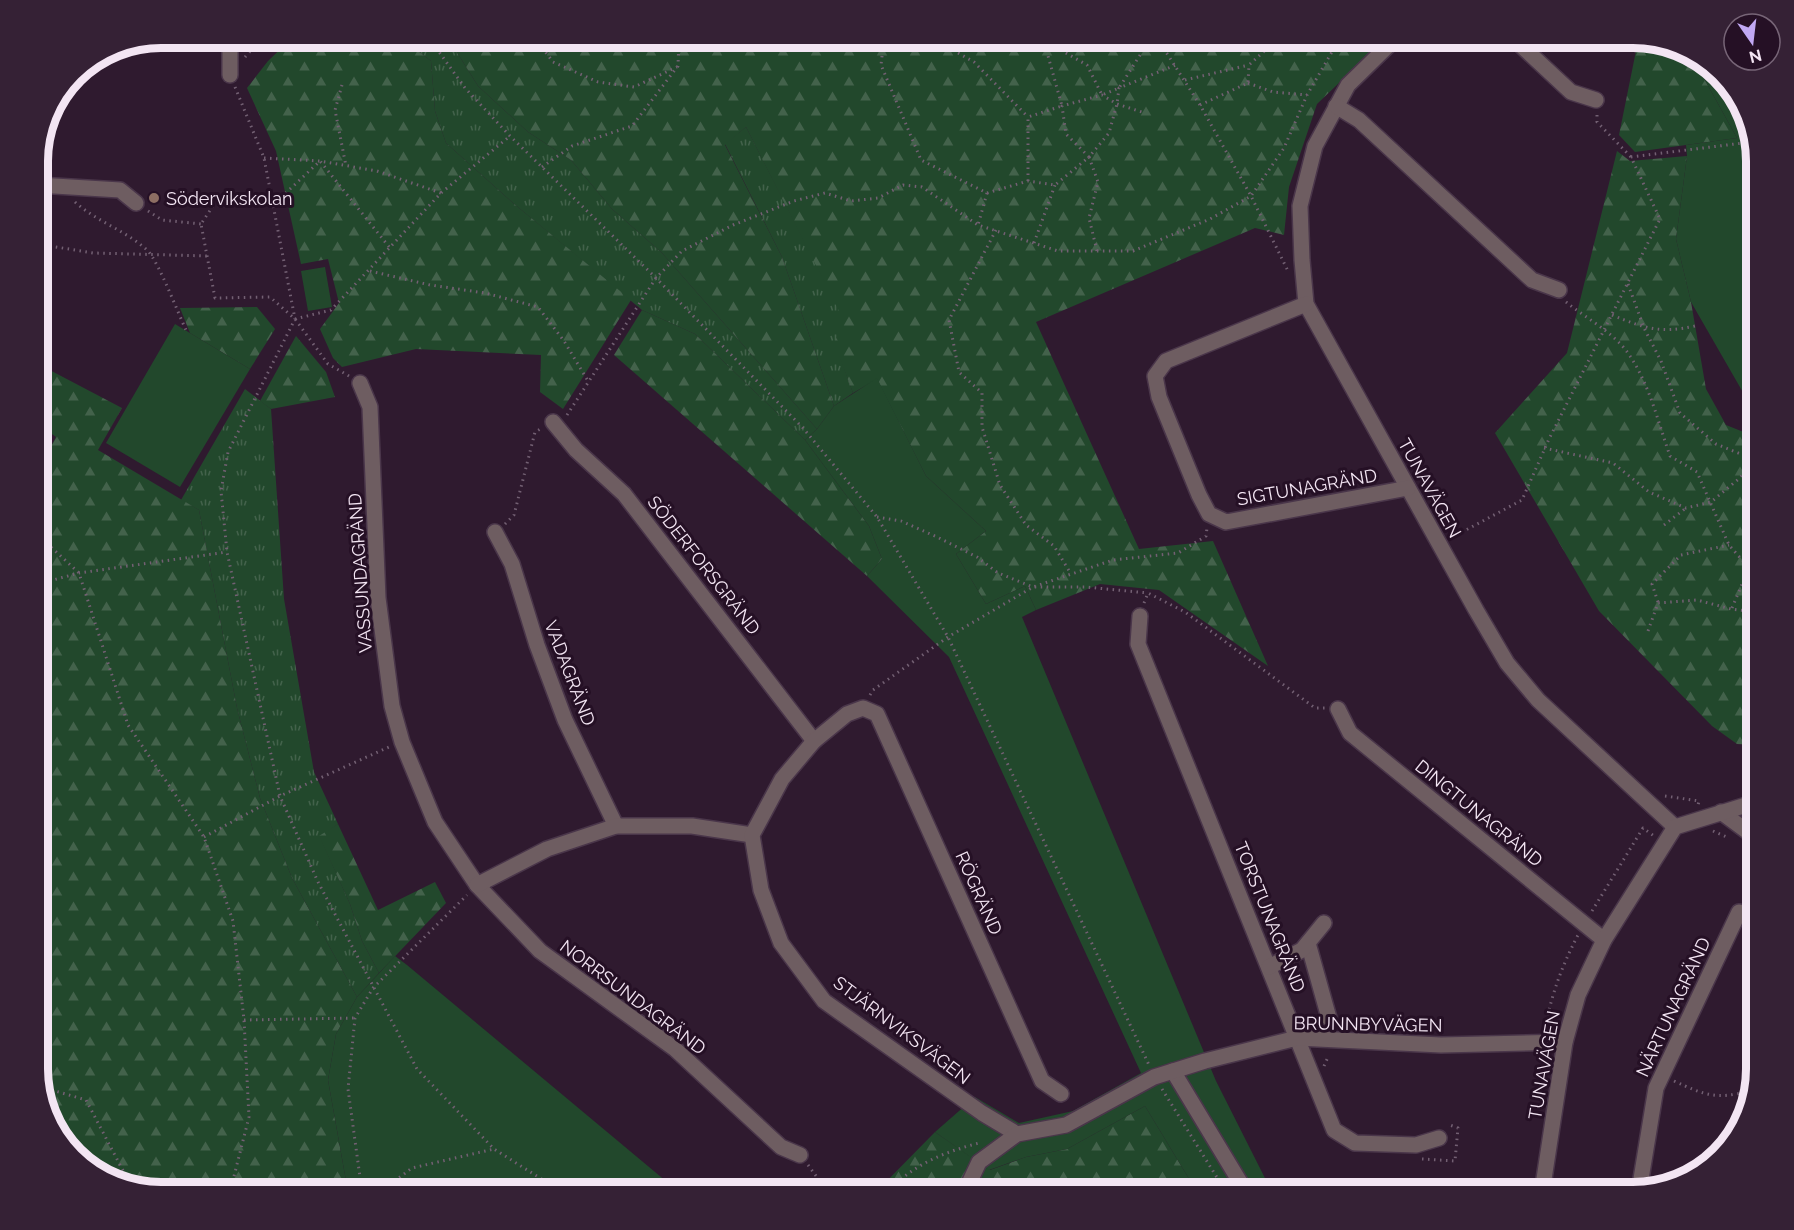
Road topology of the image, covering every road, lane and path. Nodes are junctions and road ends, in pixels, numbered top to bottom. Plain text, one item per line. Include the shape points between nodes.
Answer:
1 (230, 48) edge
2 (253, 48) edge
3 (436, 48) edge
4 (542, 48) edge
5 (679, 48) edge
6 (883, 48) edge
7 (950, 48) edge
8 (1046, 48) edge
9 (1059, 48) edge
10 (1145, 48) edge
11 (1164, 48) edge
12 (1268, 48) edge
13 (1334, 48) edge
14 (1386, 48) edge
15 (1524, 48) edge
16 (1176, 65) junction
17 (1249, 65) junction
18 (678, 66) junction
19 (230, 75) junction
20 (1185, 80) junction
21 (1248, 83) junction
22 (342, 85) dead end
23 (1119, 88) junction
24 (1102, 95) junction
25 (1307, 95) junction
26 (1596, 100) joint
27 (1117, 104) junction
28 (1200, 105) junction
29 (1062, 106) junction
30 (1336, 106) junction
31 (1146, 113) dead end
32 (1028, 117) junction
33 (510, 136) junction
34 (1744, 143) edge
35 (1089, 157) junction
36 (1631, 157) junction
37 (264, 158) junction
38 (320, 161) junction
39 (346, 166) junction
40 (542, 167) junction
41 (1028, 181) junction
42 (48, 186) edge
43 (1055, 186) junction
44 (58, 187) junction
45 (441, 193) junction
46 (987, 193) junction
47 (1251, 196) junction
48 (136, 203) joint
49 (274, 204) junction
50 (201, 224) junction
51 (978, 225) junction
52 (996, 230) junction
53 (1035, 243) junction
54 (48, 246) edge
55 (390, 248) junction
56 (1097, 251) junction
57 (150, 253) junction
58 (208, 256) junction
59 (369, 271) junction
60 (1291, 276) dead end
61 (656, 278) junction
62 (1628, 284) junction
63 (1559, 290) joint
64 (1306, 304) junction
65 (1612, 315) junction
66 (295, 319) junction
67 (1695, 326) dead end
68 (1644, 328) junction
69 (186, 330) dead end
70 (1604, 330) junction
71 (588, 381) junction
72 (360, 383) joint
73 (553, 422) junction
74 (1544, 448) junction
75 (1746, 456) edge
76 (1746, 470) edge
77 (1408, 488) junction
78 (1710, 502) junction
79 (1686, 508) junction
80 (1209, 514) junction
81 (876, 517) junction
82 (1664, 525) dead end
83 (495, 532) joint
84 (48, 544) edge
85 (1439, 545) junction
86 (1728, 545) junction
87 (227, 552) junction
88 (1746, 565) edge
89 (79, 573) junction
90 (1071, 574) junction
91 (1746, 575) edge
92 (48, 581) edge
93 (1033, 587) junction
94 (1148, 593) junction
95 (1658, 603) junction
96 (1731, 609) junction
97 (1746, 611) edge
98 (1140, 616) joint
99 (1648, 631) dead end
100 (948, 637) junction
101 (863, 708) junction
102 (1338, 709) joint
103 (814, 741) junction
104 (402, 742) junction
105 (280, 796) junction
106 (1746, 805) edge
107 (1721, 812) junction
108 (616, 826) junction
109 (1675, 827) junction
110 (1746, 831) edge
111 (753, 835) junction
112 (204, 837) junction
113 (477, 885) junction
114 (1739, 912) dead end
115 (1324, 923) dead end
116 (1604, 940) junction
117 (1308, 943) junction
118 (1269, 967) junction
119 (373, 988) junction
120 (355, 1018) junction
121 (1329, 1018) dead end
122 (244, 1020) junction
123 (1297, 1038) junction
124 (1565, 1042) junction
125 (1328, 1057) dead end
126 (1173, 1071) junction
127 (1321, 1071) dead end
128 (1662, 1076) junction
129 (1154, 1077) junction
130 (50, 1087) edge
131 (1743, 1093) edge
132 (1061, 1094) dead end
133 (1441, 1131) joint
134 (1017, 1134) junction
135 (988, 1141) dead end
136 (494, 1149) junction
137 (800, 1155) joint
138 (1419, 1159) dead end
139 (126, 1176) edge
140 (1641, 1181) edge
141 (232, 1182) edge
142 (361, 1182) edge
143 (393, 1182) edge
144 (546, 1182) edge
145 (820, 1182) edge
146 (898, 1182) edge
147 (970, 1182) edge
148 (1220, 1182) edge
149 (1240, 1182) edge
150 (1544, 1182) edge

1 - 19 street
2 - 19 path
3 - 33 path via 465,88
4 - 18 path via 553,62 598,82 634,87
5 - 18 path
6 - 46 path via 881,65 921,160
7 - 32 path via 974,62
8 - 29 path
9 - 24 path via 1087,65
10 - 23 path
11 - 16 path
12 - 17 path
13 - 25 path
14 - 30 street, TUNAVÄGEN via 1348,85
15 - 26 street via 1571,92
16 - 20 path
16 - 23 path
17 - 20 path
17 - 21 path
18 - 40 path via 632,126 572,146
19 - 37 path
20 - 28 path
21 - 25 path via 1273,92
21 - 28 path
22 - 39 path via 335,110
23 - 24 path
23 - 27 path
24 - 27 path
24 - 29 path
25 - 47 path via 1284,148
26 - 36 path via 1597,122
27 - 31 path
27 - 35 path via 1109,133
28 - 47 path
29 - 32 path
29 - 35 path via 1066,134
30 - 63 street via 1359,120 1532,280
30 - 64 street, TUNAVÄGEN via 1315,146 1300,206
32 - 41 path
33 - 40 path
33 - 45 path
34 - 36 path
35 - 43 path
35 - 56 path via 1098,182 1089,218
36 - 62 path via 1660,219
37 - 38 path
37 - 49 path
38 - 39 path
38 - 49 path
38 - 55 path
39 - 45 path via 377,171
40 - 61 path
41 - 43 path
41 - 46 path
42 - 44 street
43 - 53 path
44 - 48 street via 120,190
44 - 57 path via 86,212
45 - 55 path
46 - 51 path
47 - 56 path via 1210,219 1133,251
47 - 60 path
48 - 50 path via 162,220
49 - 50 path via 213,206
49 - 66 path
50 - 58 path
51 - 52 path
51 - 61 path via 922,187 903,185 878,198 851,201 825,193 733,225 682,251
52 - 53 path
52 - 90 path via 949,320 959,372 982,393 981,427 1000,484 1026,525 1054,546
53 - 56 path via 1058,251
54 - 57 path via 93,253
55 - 59 path
57 - 58 path
57 - 69 path
58 - 66 path via 215,298 270,297
59 - 66 path via 332,310
59 - 71 path via 538,307
61 - 71 path
61 - 81 path via 803,428
62 - 65 path
62 - 68 path
63 - 70 path via 1566,303
64 - 77 street, TUNAVÄGEN
64 - 80 street via 1166,361 1155,376 1159,397
65 - 68 path
65 - 70 path
66 - 72 path via 328,364
66 - 87 path via 228,452 221,491
67 - 68 path via 1674,331
68 - 75 path via 1680,413 1716,444
70 - 74 path
70 - 78 path via 1629,355 1649,393 1670,456 1697,472
71 - 73 path via 567,415
72 - 104 street, VASSUNDAGRÄND via 370,407 378,598 392,706
73 - 83 path via 535,432 514,515
73 - 103 street, SÖDERFORSGRÄND via 576,450 624,494
74 - 79 path via 1613,463 1649,492
74 - 85 path via 1521,500
76 - 78 path
77 - 80 street, SIGTUNAGRÄND via 1226,522
77 - 85 street, TUNAVÄGEN
78 - 79 path
78 - 86 path
79 - 82 path
80 - 90 path via 1206,536 1178,553 1113,560
81 - 93 path via 901,521 937,537 977,557 998,573
81 - 100 path
83 - 108 street, VADAGRÄND via 512,564 565,720
84 - 89 path
85 - 109 street, TUNAVÄGEN via 1507,663 1538,700
86 - 88 path
86 - 95 path via 1681,555 1652,584
87 - 89 path
87 - 105 path
89 - 92 path
89 - 112 path via 128,724
90 - 93 path
91 - 96 path
93 - 94 path
93 - 100 path
94 - 98 path
94 - 102 path via 1185,612 1315,708
95 - 96 path via 1698,600
95 - 99 path
96 - 97 path
98 - 118 street, TORSTUNAGRÄND via 1138,644
100 - 101 path via 873,690
100 - 129 path
101 - 103 street via 847,714
101 - 132 street, RÖGRÄND via 877,714 1042,1081
102 - 116 street, DINGTUNAGRÄND via 1350,733
103 - 111 street via 782,779
104 - 105 path
104 - 113 street, VASSUNDAGRÄND via 435,822
105 - 112 path
105 - 119 path via 318,882
106 - 107 street
107 - 109 street
107 - 110 street
108 - 111 street via 692,826
108 - 113 street via 547,849
109 - 116 street, TUNAVÄGEN
111 - 134 street, STJÄRNVIKSVÄGEN via 761,890 782,943 824,1001
112 - 122 path via 233,921
113 - 119 path
113 - 137 street, NORRSUNDAGRÄND via 540,951 675,1049 781,1147
114 - 128 street, NÄRTUNAGRÄND
115 - 117 street
116 - 124 street, TUNAVÄGEN via 1578,995
117 - 118 street
117 - 121 street
118 - 123 street, TORSTUNAGRÄND
119 - 120 path
119 - 136 path via 417,1069
120 - 122 path
120 - 142 path via 348,1089
122 - 141 path via 249,1117
123 - 124 street, BRUNNBYVÄGEN via 1441,1046
123 - 126 street, BRUNNBYVÄGEN
123 - 133 street, TORSTUNAGRÄND via 1334,1130 1355,1143 1416,1145
124 - 150 street, TUNAVÄGEN
125 - 127 path
126 - 129 street, BRUNNBYVÄGEN
126 - 149 street
128 - 131 path via 1722,1097
128 - 140 street, NÄRTUNAGRÄND via 1656,1088
129 - 134 street, BRUNNBYVÄGEN via 1066,1125
129 - 148 path
130 - 139 path via 86,1100
133 - 138 path via 1458,1128 1455,1161
134 - 147 street, BRUNNBYVÄGEN via 979,1162
135 - 146 path via 922,1163
136 - 143 path via 412,1168
136 - 144 path
137 - 145 path

